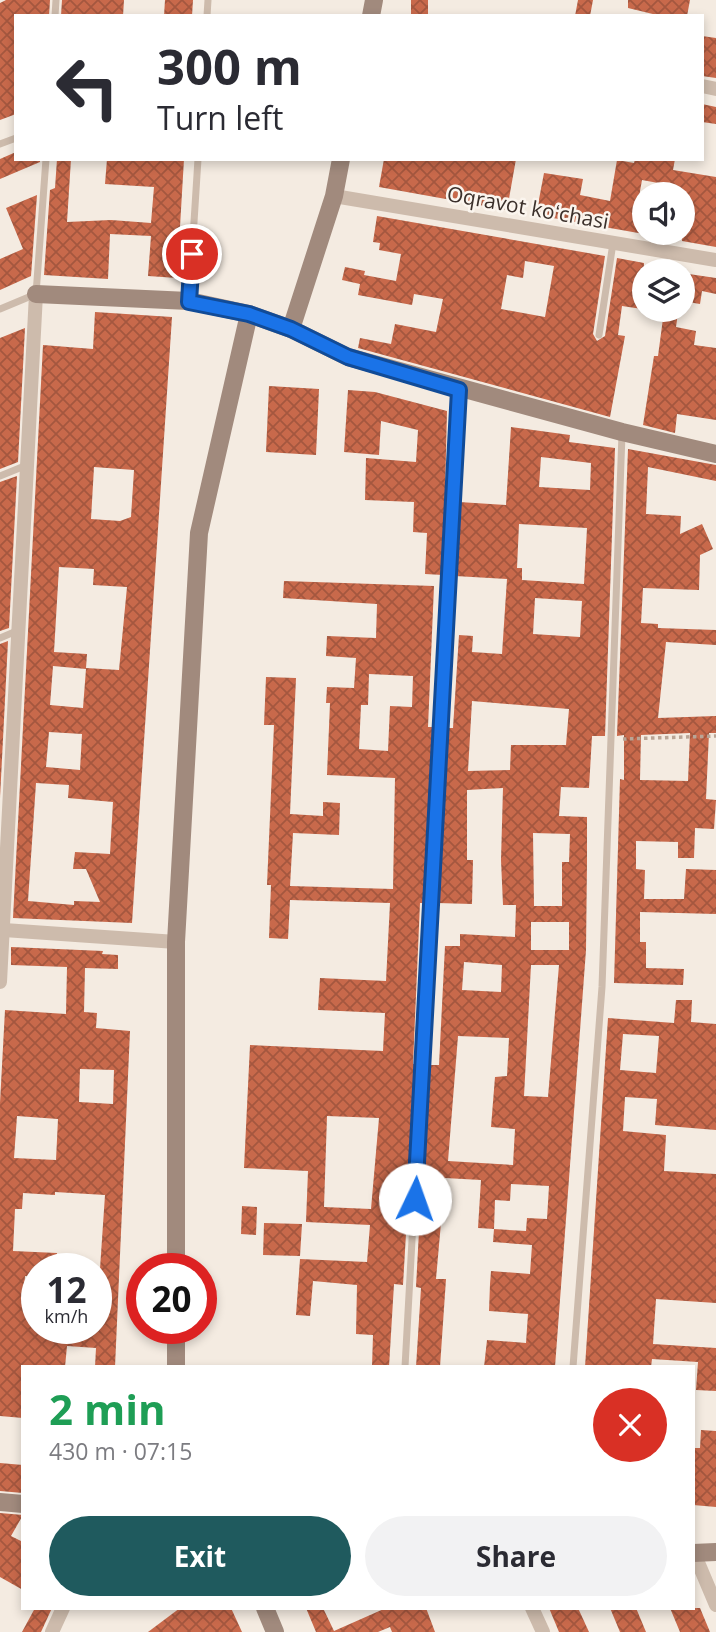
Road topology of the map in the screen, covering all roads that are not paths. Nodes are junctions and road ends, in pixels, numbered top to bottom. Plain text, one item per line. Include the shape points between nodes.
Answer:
1 (46, 161) edge
2 (198, 161) edge
3 (341, 161) edge
4 (334, 196) junction
5 (613, 243) junction
6 (716, 260) edge
7 (36, 294) junction
8 (189, 302) junction
9 (0, 309) edge
10 (249, 314) junction
11 (291, 329) junction
12 (598, 335) dead end
13 (459, 390) junction
14 (622, 432) junction
15 (716, 454) edge
16 (28, 464) junction
17 (0, 476) edge
18 (20, 630) junction
19 (0, 638) edge
20 (6, 783) edge
21 (4, 930) junction
22 (176, 942) junction
23 (1, 946) edge
24 (0, 982) edge
25 (176, 1253) edge
26 (176, 1344) edge
27 (176, 1365) edge
28 (405, 1365) edge
29 (573, 1365) edge
30 (0, 1502) edge
31 (21, 1504) edge
32 (716, 1552) edge
33 (695, 1553) edge
34 (695, 1555) edge
35 (716, 1605) edge
36 (63, 1610) edge
37 (266, 1610) edge
38 (533, 1610) edge
39 (52, 1632) edge
40 (275, 1632) edge
41 (543, 1632) edge

1 - 7 lane
2 - 8 lane
3 - 4 street
4 - 5 street, Oqravot koʻchasi
4 - 11 street
5 - 6 street, Oqravot koʻchasi
5 - 12 lane
7 - 8 street
7 - 9 lane
7 - 16 street
8 - 10 street
10 - 11 street
10 - 22 street via 199,533
11 - 13 street via 348,357
13 - 14 street
13 - 28 lane
14 - 15 street
14 - 29 lane via 602,986
16 - 17 lane
16 - 18 street
18 - 19 lane
18 - 20 street
20 - 21 street
21 - 22 street
21 - 23 street
22 - 25 street
23 - 24 street
26 - 27 street
30 - 31 street
32 - 33 street
34 - 35 street
36 - 39 street
37 - 40 street
38 - 41 street

